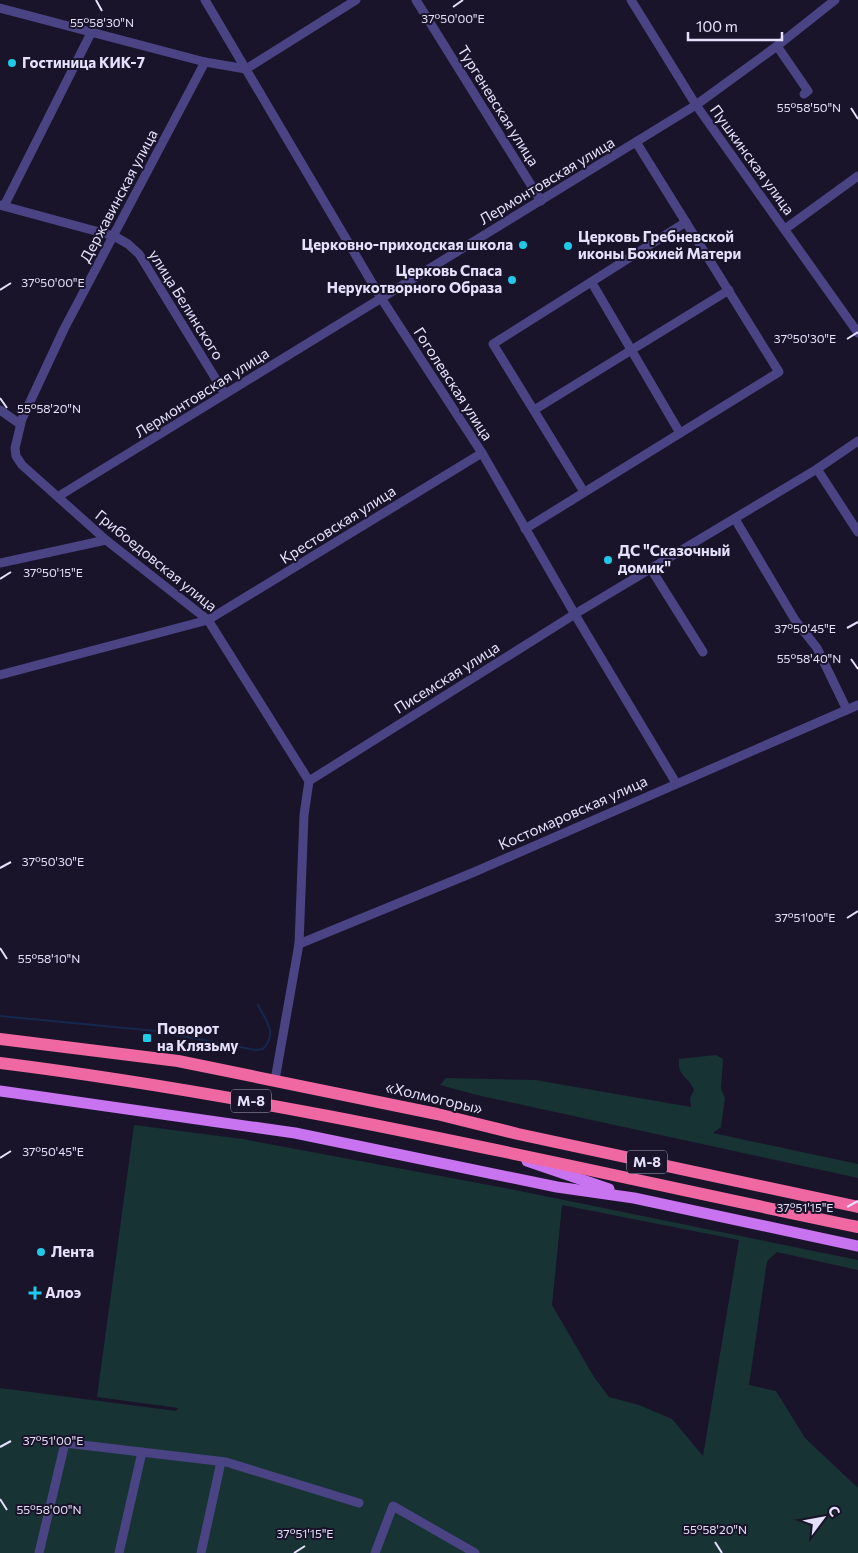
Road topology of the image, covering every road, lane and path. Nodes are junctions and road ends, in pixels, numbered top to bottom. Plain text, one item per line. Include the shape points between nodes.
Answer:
1 (205, 0) edge
2 (356, 0) edge
3 (416, 0) edge
4 (631, 0) edge
5 (835, 0) edge
6 (0, 8) edge
7 (91, 33) junction
8 (777, 46) junction
9 (205, 62) junction
10 (246, 69) junction
11 (804, 94) dead end
12 (696, 105) junction
13 (636, 142) junction
14 (858, 176) edge
15 (541, 201) junction
16 (2, 206) edge
17 (686, 222) junction
18 (785, 229) junction
19 (114, 236) junction
20 (592, 283) junction
21 (729, 290) junction
22 (381, 298) junction
23 (858, 333) edge
24 (631, 350) junction
25 (226, 394) junction
26 (0, 410) edge
27 (534, 410) junction
28 (20, 424) junction
29 (680, 433) junction
30 (858, 442) edge
31 (482, 453) junction
32 (817, 469) junction
33 (584, 492) junction
34 (59, 496) junction
35 (735, 519) junction
36 (525, 529) junction
37 (858, 532) edge
38 (106, 540) junction
39 (0, 563) edge
40 (651, 569) junction
41 (575, 614) junction
42 (208, 620) junction
43 (702, 652) dead end
44 (0, 675) edge
45 (858, 705) edge
46 (847, 710) junction
47 (309, 781) junction
48 (676, 783) junction
49 (299, 944) junction
50 (0, 1039) edge
51 (0, 1063) edge
52 (275, 1080) junction
53 (0, 1091) edge
54 (500, 1152) junction
55 (634, 1198) junction
56 (858, 1207) edge
57 (858, 1227) edge
58 (858, 1246) edge
59 (142, 1452) junction
60 (221, 1462) junction
61 (360, 1504) dead end
62 (39, 1553) edge
63 (119, 1553) edge
64 (201, 1553) edge
65 (375, 1553) edge
66 (475, 1553) edge

1 - 10 street, Гоголевская улица
2 - 10 street
3 - 15 street, Тургеневская улица
4 - 12 street, Пушкинская улица
5 - 8 street, Лермонтовская улица
6 - 7 street
7 - 9 street
7 - 16 street
8 - 11 street via 808,91
8 - 12 street, Лермонтовская улица
9 - 10 street
9 - 19 street, Державинская улица
10 - 22 street, Гоголевская улица
12 - 13 street, Лермонтовская улица
12 - 18 street, Пушкинская улица
13 - 15 street, Лермонтовская улица
13 - 17 street
14 - 18 street
15 - 22 street, Лермонтовская улица
16 - 19 street, улица Белинского
17 - 20 street
17 - 21 street
18 - 23 street, Пушкинская улица
19 - 25 street, улица Белинского via 139,254
19 - 28 street, Державинская улица via 64,329
20 - 24 street
20 - 27 street via 493,344
21 - 24 street
21 - 29 street via 779,372
22 - 25 street, Лермонтовская улица
22 - 31 street, Гоголевская улица
24 - 27 street
24 - 29 street
25 - 34 street, Лермонтовская улица
26 - 28 street
27 - 33 street
28 - 34 street, Грибоедовская улица via 16,456 22,465
29 - 33 street
30 - 32 street, Писемская улица
31 - 36 street, Гоголевская улица
31 - 42 street, Крестовская улица
32 - 35 street, Писемская улица
32 - 37 street
33 - 36 street
34 - 38 street, Грибоедовская улица
35 - 40 street, Писемская улица
35 - 46 street via 795,620 817,648
36 - 41 street, Гоголевская улица
38 - 39 street
38 - 42 street, Грибоедовская улица
40 - 41 street, Писемская улица
40 - 43 street
41 - 47 street, Писемская улица
41 - 48 street, Гоголевская улица
42 - 44 street, Крестовская улица
42 - 47 street, Грибоедовская улица
45 - 46 street, Костомаровская улица
46 - 48 street, Костомаровская улица
47 - 49 street via 304,815
48 - 49 street, Костомаровская улица via 472,873
49 - 52 street
50 - 52 highway, «Холмогоры» / М-8 via 178,1061
51 - 54 highway, М-8 via 112,1077 266,1103
52 - 56 highway, «Холмогоры» / М-8
53 - 55 main road via 295,1133 557,1187
54 - 55 main road
54 - 57 highway, М-8
55 - 58 main road
59 - 60 street
59 - 62 street via 65,1443
59 - 63 street
60 - 61 street
60 - 64 street
65 - 66 street via 393,1506

